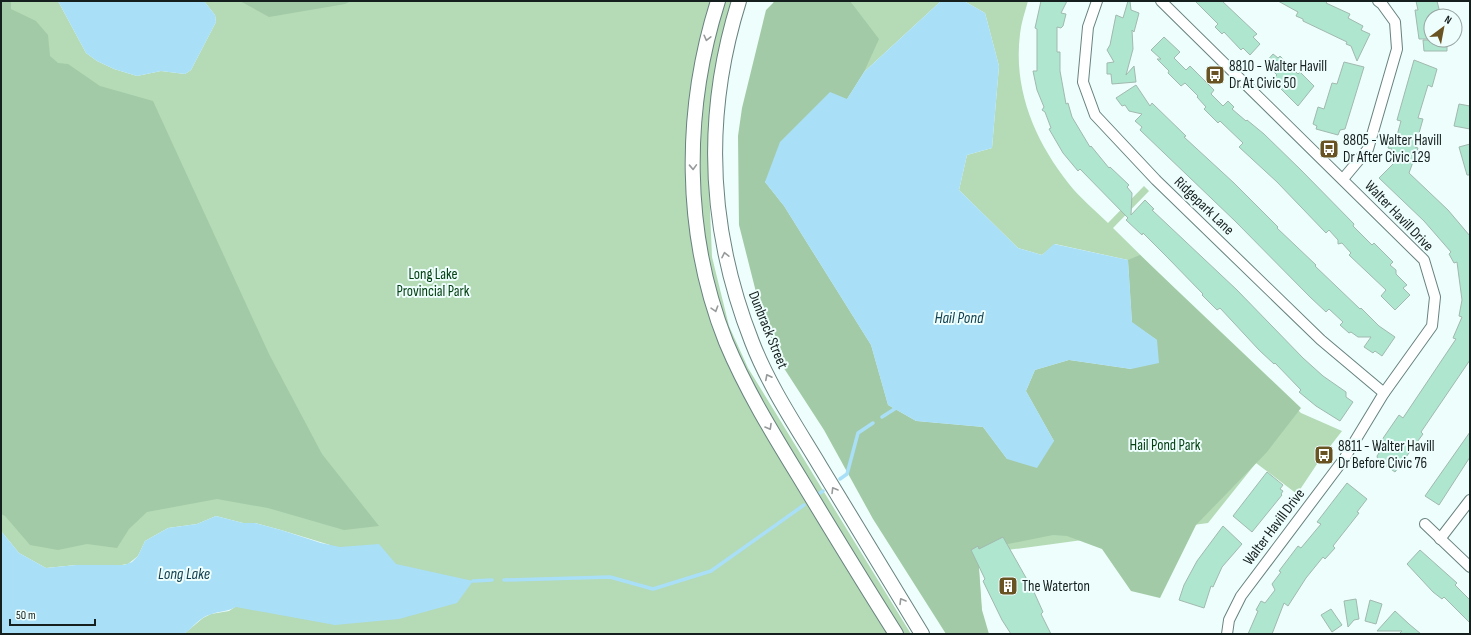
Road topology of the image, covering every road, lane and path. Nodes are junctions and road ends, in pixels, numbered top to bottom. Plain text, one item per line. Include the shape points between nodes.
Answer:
1 (718, 1) edge
2 (739, 1) edge
3 (1097, 1) edge
4 (1161, 1) edge
5 (1378, 1) edge
6 (1343, 179) junction
7 (1384, 393) junction
8 (1470, 500) edge
9 (1425, 524) dead end
10 (1440, 539) junction
11 (1470, 567) edge
12 (896, 634) edge
13 (922, 634) edge
14 (1227, 634) edge

1 -> 12 main road via 702,60 692,144 695,208 711,296 735,362 756,404
13 -> 2 main road, Dunbrack Street via 781,401 752,343 731,281 718,217 713,152 719,87 732,21
3 - 7 street, Ridgepark Lane via 1088,28 1083,82 1094,115 1156,180 1321,340
4 - 6 street, Walter Havill Drive
5 - 6 street via 1395,22 1397,49 1368,149
6 - 7 street, Walter Havill Drive via 1424,260 1435,297 1432,326
7 - 14 street, Walter Havill Drive via 1344,459 1241,596 1229,620
8 - 10 street
9 - 10 street
10 - 11 street

